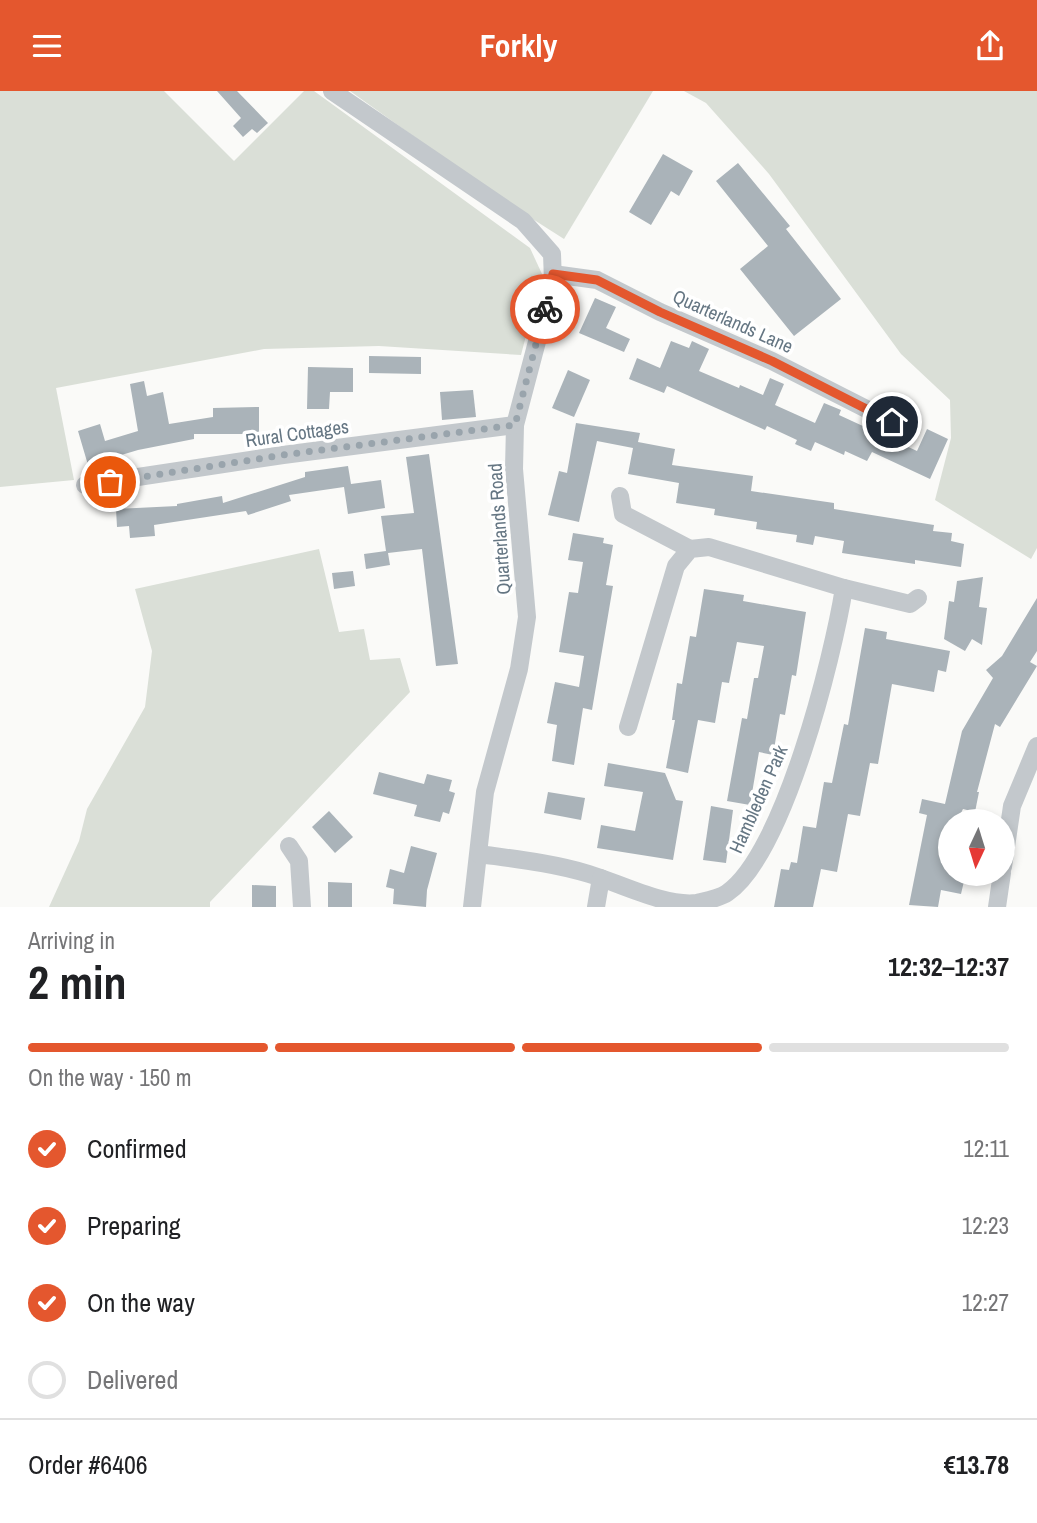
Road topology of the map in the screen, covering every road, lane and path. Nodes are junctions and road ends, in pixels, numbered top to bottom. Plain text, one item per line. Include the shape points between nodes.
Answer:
1 (332, 91) edge
2 (553, 274) junction
3 (892, 422) dead end
4 (515, 425) junction
5 (85, 485) dead end
6 (620, 496) dead end
7 (690, 549) junction
8 (844, 588) junction
9 (918, 598) dead end
10 (628, 727) dead end
11 (1037, 746) edge
12 (1031, 774) edge
13 (1012, 809) edge
14 (289, 846) dead end
15 (478, 854) junction
16 (601, 878) junction
17 (1000, 886) edge
18 (302, 907) edge
19 (472, 907) edge
20 (596, 907) edge
21 (996, 907) edge

1 - 2 street via 523,221 552,254
2 - 3 street, Quarterlands Lane via 597,280
2 - 4 street, Quarterlands Road
4 - 5 street, Rural Cottages
4 - 15 street, Quarterlands Road via 514,469 527,617 519,669 485,792
6 - 7 street via 623,514
7 - 8 street via 709,547
7 - 10 street via 676,566
8 - 9 street via 910,604
8 - 16 street, Hambleden Park via 816,717 771,829 748,873 726,895 695,903 659,898
11 - 12 street
12 - 13 street
14 - 18 street via 299,860
15 - 16 street, Hambleden Park
15 - 19 street, Quarterlands Road
16 - 20 street
17 - 21 street

